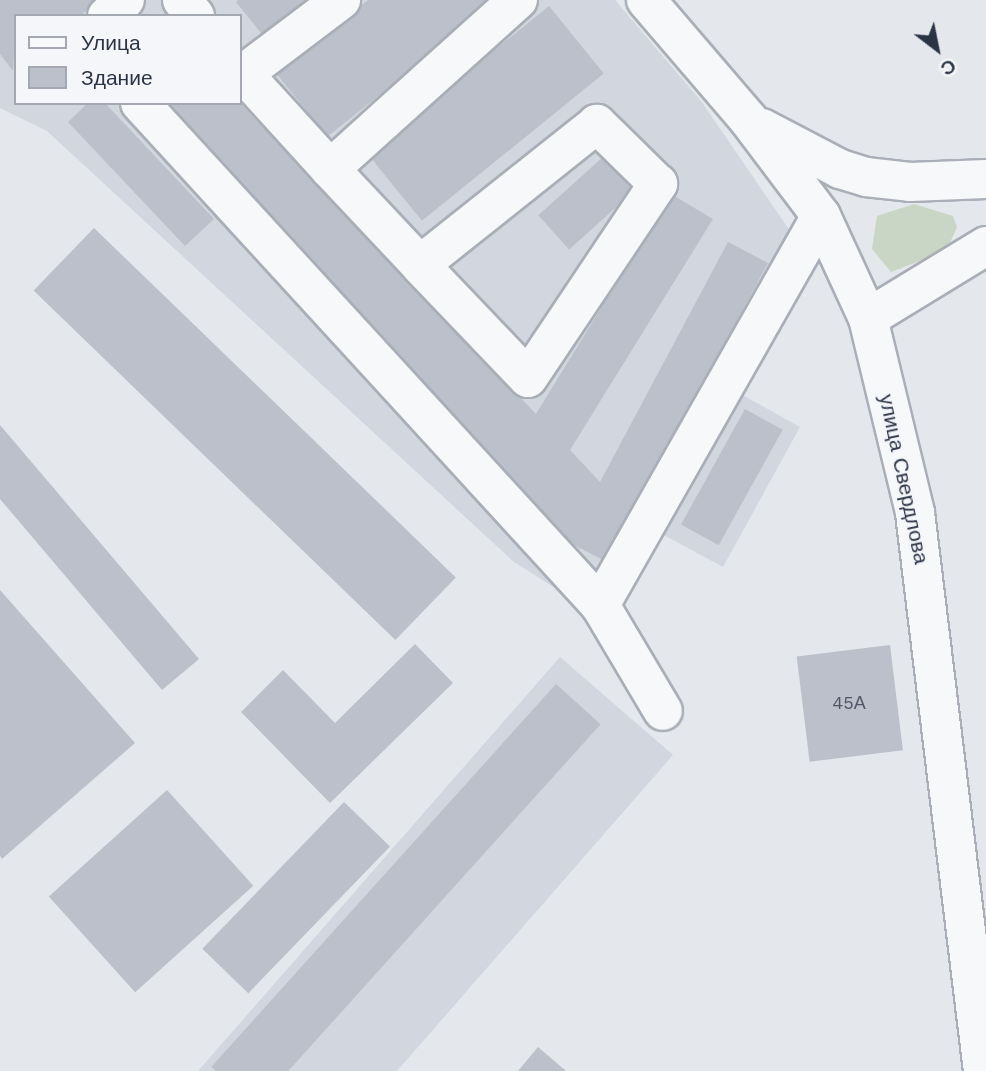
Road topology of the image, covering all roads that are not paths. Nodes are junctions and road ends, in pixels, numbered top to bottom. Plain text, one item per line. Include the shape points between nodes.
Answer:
1 (125, 0) edge
2 (182, 0) edge
3 (341, 0) edge
4 (518, 0) edge
5 (646, 0) edge
6 (109, 14) edge
7 (193, 14) edge
8 (242, 72) edge
9 (142, 105) edge
10 (748, 119) junction
11 (330, 169) junction
12 (986, 179) edge
13 (821, 216) junction
14 (986, 246) edge
15 (420, 265) junction
16 (868, 318) junction
17 (600, 605) junction
18 (663, 711) dead end
19 (983, 1071) edge

1 - 6 street
2 - 7 street
3 - 8 street
4 - 11 street
5 - 10 street, улица Свердлова
8 - 11 street
9 - 17 street
10 - 12 street via 818,159 866,177 910,182
10 - 13 street, улица Свердлова
11 - 15 street
13 - 16 street, улица Свердлова
13 - 17 street
14 - 16 street
15 - 15 street via 597,124 658,184 528,378
16 - 19 street, улица Свердлова via 915,513
17 - 18 street

